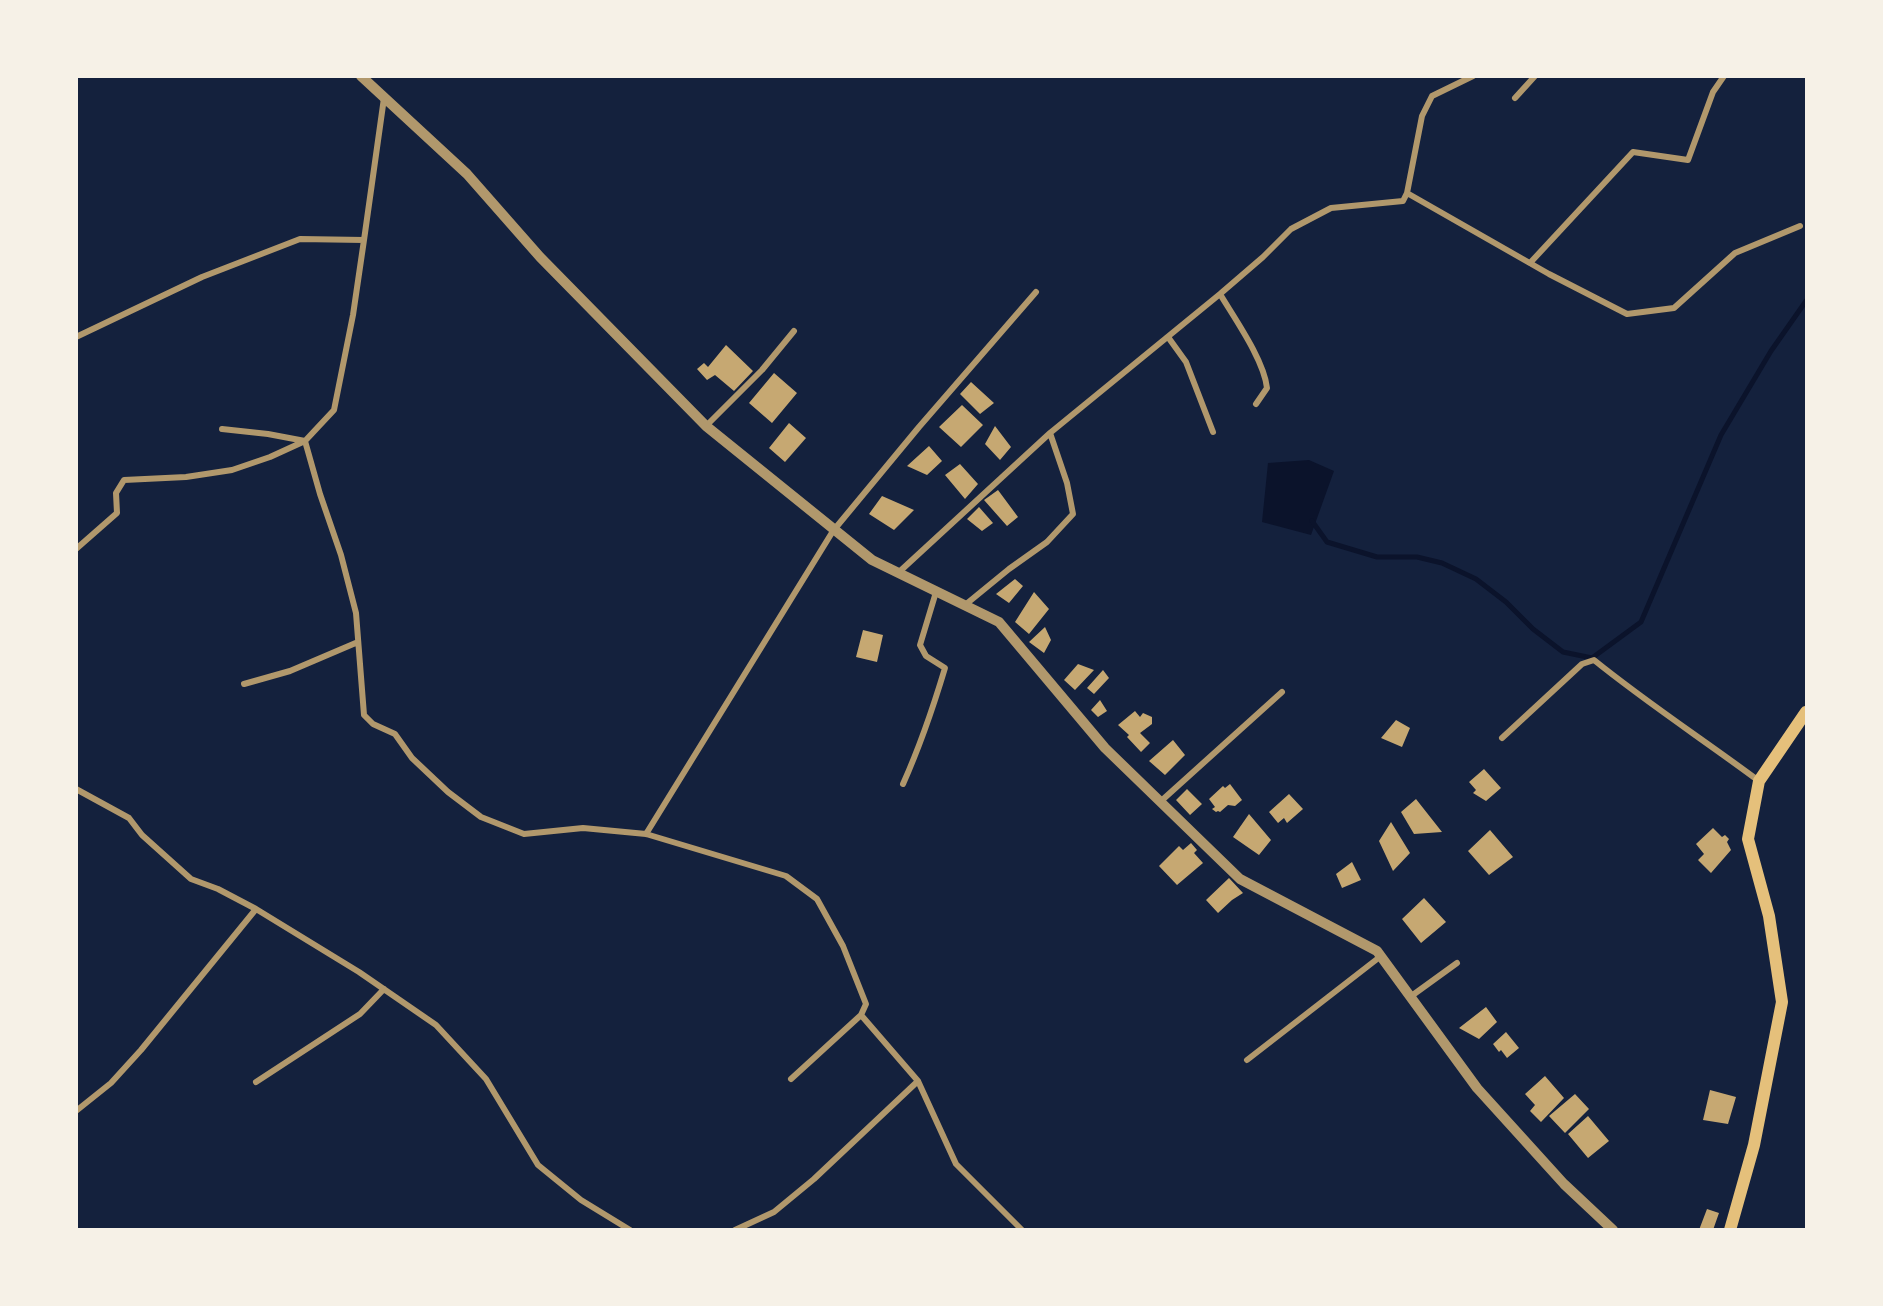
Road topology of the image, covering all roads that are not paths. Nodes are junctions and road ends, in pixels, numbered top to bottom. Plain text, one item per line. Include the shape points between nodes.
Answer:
1 (361, 76) edge
2 (1473, 76) edge
3 (1535, 76) edge
4 (1724, 76) edge
5 (384, 98) junction
6 (1515, 98) dead end
7 (1407, 193) junction
8 (1800, 226) dead end
9 (364, 240) junction
10 (1530, 263) junction
11 (1036, 292) dead end
12 (1220, 294) junction
13 (794, 331) dead end
14 (76, 337) edge
15 (1168, 337) junction
16 (1256, 404) dead end
17 (706, 426) junction
18 (222, 429) dead end
19 (1213, 432) dead end
20 (1050, 433) junction
21 (305, 441) junction
22 (833, 531) junction
23 (76, 549) edge
24 (898, 573) junction
25 (936, 592) junction
26 (965, 605) junction
27 (358, 642) junction
28 (244, 684) dead end
29 (1282, 692) dead end
30 (1806, 712) edge
31 (1502, 738) dead end
32 (1759, 781) junction
33 (903, 784) dead end
34 (76, 789) edge
35 (1160, 802) junction
36 (646, 834) junction
37 (256, 909) junction
38 (1381, 956) junction
39 (1457, 963) dead end
40 (384, 989) junction
41 (1410, 997) junction
42 (861, 1015) junction
43 (1247, 1060) dead end
44 (791, 1079) dead end
45 (918, 1081) junction
46 (256, 1082) dead end
47 (76, 1111) edge
48 (630, 1230) edge
49 (735, 1230) edge
50 (1022, 1230) edge
51 (1613, 1230) edge
52 (1730, 1230) edge

1 - 5 street
2 - 7 street via 1432,96 1422,117
3 - 6 street
4 - 10 street via 1713,92 1688,160 1633,152
5 - 9 street
5 - 17 street via 467,174 540,257
7 - 10 street
7 - 12 street via 1403,201 1331,208 1291,229
8 - 10 street via 1735,254 1674,308 1627,314
9 - 14 street via 300,239 202,277
9 - 21 street via 334,410
11 - 22 street
12 - 15 street
12 - 16 street via 1266,377 1267,388
13 - 17 street via 762,370
15 - 19 street via 1186,362
15 - 20 street
17 - 22 street
18 - 21 street
20 - 24 street
20 - 26 street via 1073,514 1047,542
21 - 23 street via 232,470 124,480 116,493 117,513
21 - 27 street via 344,567 356,613
22 - 24 street via 872,560
22 - 36 street
24 - 25 street
25 - 26 street
25 - 33 street via 920,645 926,656 945,668
26 - 35 street via 999,622 1105,748
27 - 28 street via 290,671
27 - 36 street via 364,715 395,734 412,758 481,817 524,834 583,828
29 - 35 street
30 - 32 main road
31 - 32 street via 1582,664 1594,660
32 - 52 main road via 1748,839 1770,916 1782,1002 1754,1145
34 - 37 street via 129,818 142,836 191,879
35 - 38 street via 1240,879
36 - 42 street via 786,876 817,899 843,946 866,1004
37 - 40 street
37 - 47 street via 141,1050 111,1083
38 - 41 street
38 - 43 street
39 - 41 street
40 - 46 street via 360,1014
40 - 48 street via 436,1025 486,1079 538,1165 580,1200
41 - 51 street via 1477,1088 1564,1184
42 - 44 street
42 - 45 street
45 - 49 street via 790,1199 774,1212
45 - 50 street via 956,1164

